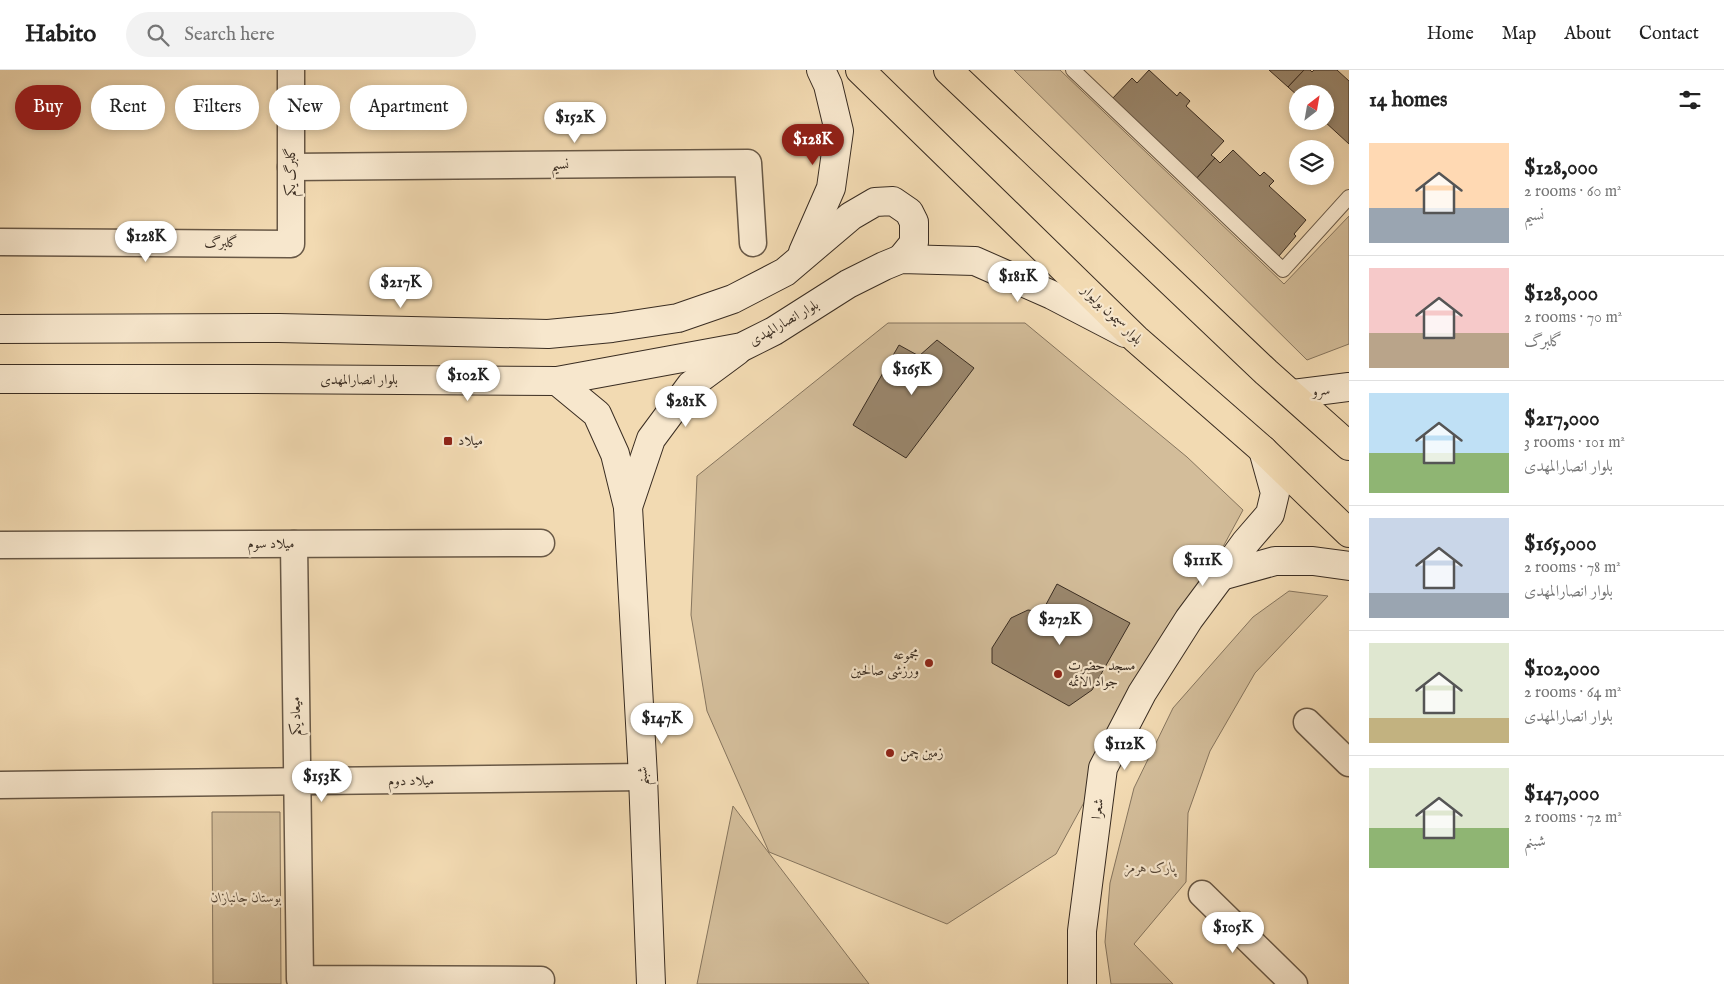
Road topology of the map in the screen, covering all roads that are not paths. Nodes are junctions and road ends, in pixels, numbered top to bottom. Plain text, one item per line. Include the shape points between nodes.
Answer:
1 (291, 70) edge
2 (821, 70) edge
3 (860, 70) edge
4 (948, 70) edge
5 (1073, 70) edge
6 (291, 168) junction
7 (1349, 197) edge
8 (0, 242) edge
9 (753, 243) dead end
10 (291, 244) joint
11 (801, 258) junction
12 (901, 259) junction
13 (0, 329) edge
14 (1136, 339) junction
15 (742, 347) junction
16 (0, 379) edge
17 (557, 381) junction
18 (1349, 387) edge
19 (1293, 394) junction
20 (1349, 446) edge
21 (1263, 450) junction
22 (628, 507) junction
23 (1349, 533) edge
24 (541, 543) dead end
25 (294, 544) junction
26 (0, 545) edge
27 (1349, 566) edge
28 (1221, 576) junction
29 (1307, 722) dead end
30 (1349, 763) edge
31 (643, 777) junction
32 (297, 782) junction
33 (0, 785) edge
34 (1202, 894) dead end
35 (541, 980) dead end
36 (650, 984) edge
37 (1082, 984) edge
38 (1294, 984) edge

1 - 6 street, گلبرگ یکم
2 - 11 main road via 828,85 838,131 831,188
3 - 14 main road, بلوار سیمون بولیوار
4 - 19 main road
5 - 7 lane via 1283,270
6 - 9 street, نسیم via 748,163
6 - 10 street, گلبرگ یکم
8 - 10 street, گلبرگ
11 - 12 main road via 863,208 875,202 893,201 910,212 914,222 914,243
11 - 13 main road via 785,272 733,299 678,318 548,334 279,328
12 - 14 main road via 975,261 1052,294
12 - 15 main road, بلوار انصارالمهدی via 848,284 774,331
14 - 21 main road, بلوار سیمون بولیوار
15 - 17 main road, بلوار انصارالمهدی
15 - 22 main road via 691,385 651,439
16 - 17 main road, بلوار انصارالمهدی
17 - 22 main road via 596,414 615,454
18 - 19 main road, سرو
19 - 20 main road
21 - 23 main road, بلوار سیمون بولیوار
21 - 28 main road, شعرا via 1275,493 1270,514
22 - 31 main road, شبنم
24 - 25 street, میلاد سوم
25 - 26 street, میلاد سوم
25 - 32 street, میعاد یکم
27 - 28 main road via 1313,561 1276,561
28 - 37 main road, شعرا via 1142,693 1103,768 1082,931
29 - 30 street
31 - 32 street, میلاد دوم
31 - 36 main road, شبنم
32 - 33 street, میلاد دوم
32 - 35 street, میعاد یکم via 300,979
34 - 38 street

